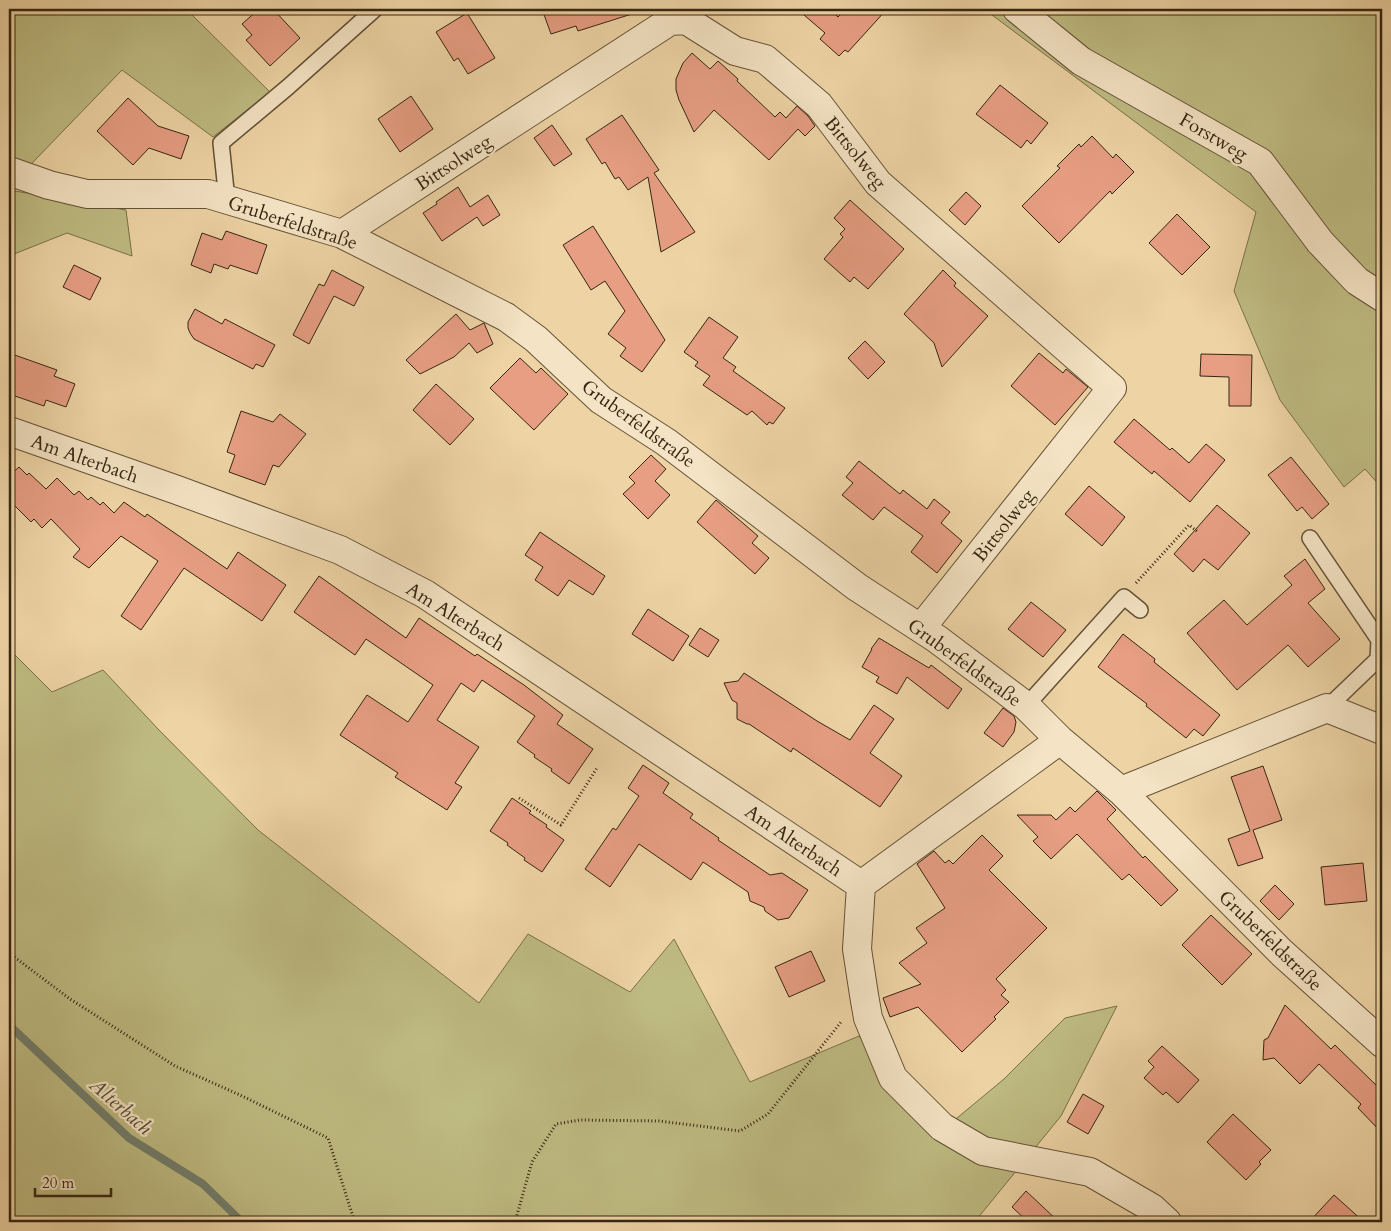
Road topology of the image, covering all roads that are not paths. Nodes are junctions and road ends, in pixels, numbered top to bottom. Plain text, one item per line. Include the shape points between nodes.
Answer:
1 (375, 9) edge
2 (1016, 9) edge
3 (9, 171) edge
4 (227, 200) junction
5 (342, 234) junction
6 (1382, 297) edge
7 (9, 431) edge
8 (1310, 538) dead end
9 (1140, 610) dead end
10 (921, 628) junction
11 (1026, 706) junction
12 (1327, 708) junction
13 (1382, 730) edge
14 (1060, 740) junction
15 (1120, 791) junction
16 (861, 885) junction
17 (1382, 1043) edge
18 (1167, 1222) edge

1 - 4 lane via 221,143
2 - 6 street, Forstweg via 1081,61 1260,162 1320,242 1357,281
3 - 4 street, Gruberfeldstraße via 87,194 208,194
4 - 5 street, Gruberfeldstraße
5 - 10 street, Gruberfeldstraße via 506,317 536,339 601,400 666,442 857,587
5 - 10 street, Bittsolweg via 670,21 686,20 735,51 765,59 819,105 878,183 1112,388
7 - 16 street, Am Alterbach via 340,550 425,594
8 - 12 lane via 1379,640 1378,659
9 - 11 lane via 1124,597
10 - 11 street, Gruberfeldstraße
11 - 14 street, Gruberfeldstraße
12 - 13 street
12 - 15 street
14 - 15 street, Gruberfeldstraße
14 - 16 street, Am Alterbach
15 - 17 street, Gruberfeldstraße via 1282,953
16 - 18 street, Am Alterbach via 857,949 864,995 868,1018 892,1078 942,1127 983,1151 1090,1172 1152,1208

